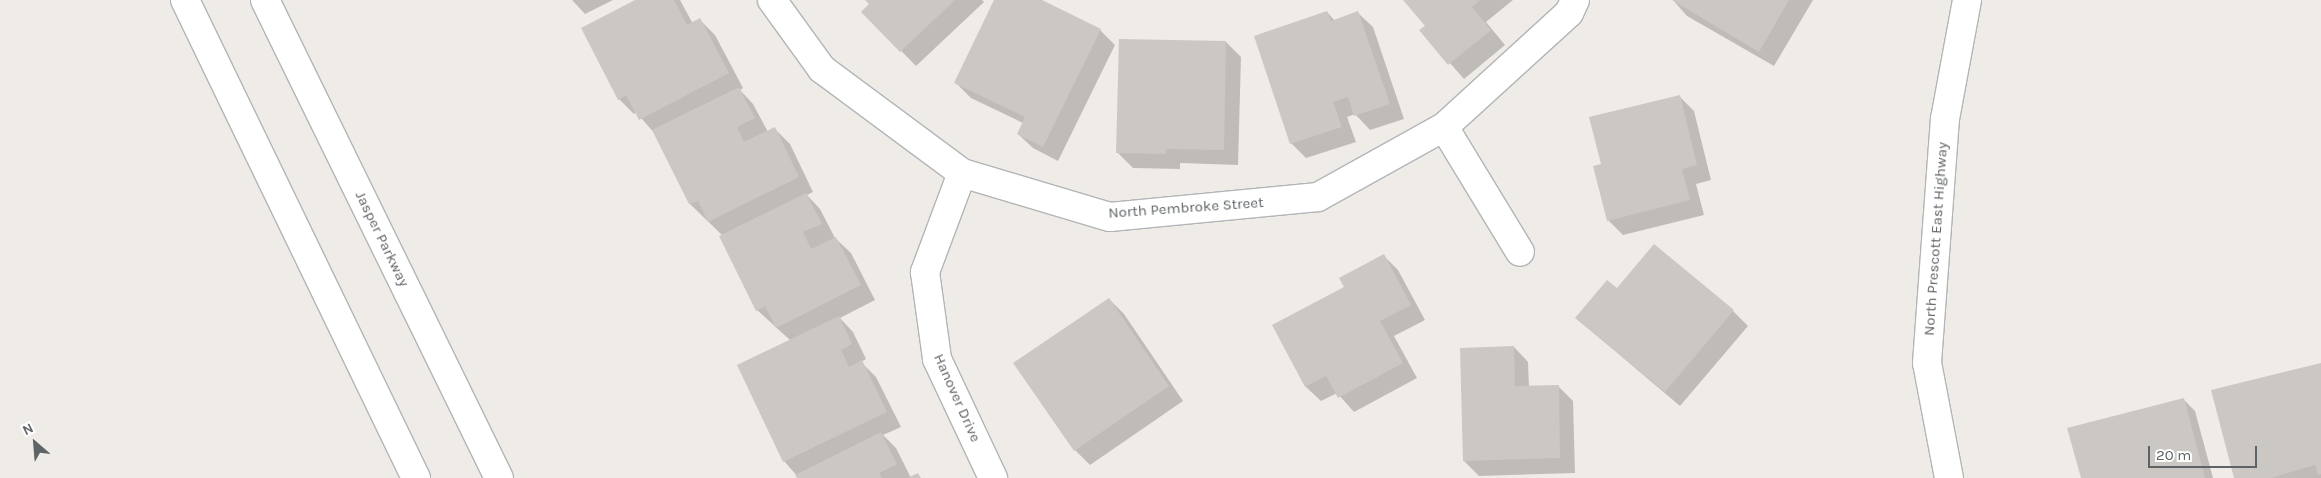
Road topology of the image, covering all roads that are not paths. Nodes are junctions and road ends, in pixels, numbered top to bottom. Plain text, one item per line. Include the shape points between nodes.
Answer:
1 (185, 0) edge
2 (265, 0) edge
3 (772, 0) edge
4 (1575, 0) edge
5 (1967, 0) edge
6 (1444, 127) junction
7 (962, 173) junction
8 (1520, 252) dead end
9 (416, 478) edge
10 (499, 478) edge
11 (993, 478) edge
12 (1949, 478) edge

1 - 9 street
2 - 10 street, Jasper Parkway
3 - 7 street, North Pembroke Street via 822,68
4 - 6 street, North Pembroke Street via 1569,13
5 - 12 street, North Prescott East Highway via 1946,119 1927,363
6 - 7 street, North Pembroke Street via 1318,197 1110,217
6 - 8 street
7 - 11 street, Hanover Drive via 925,272 937,359

